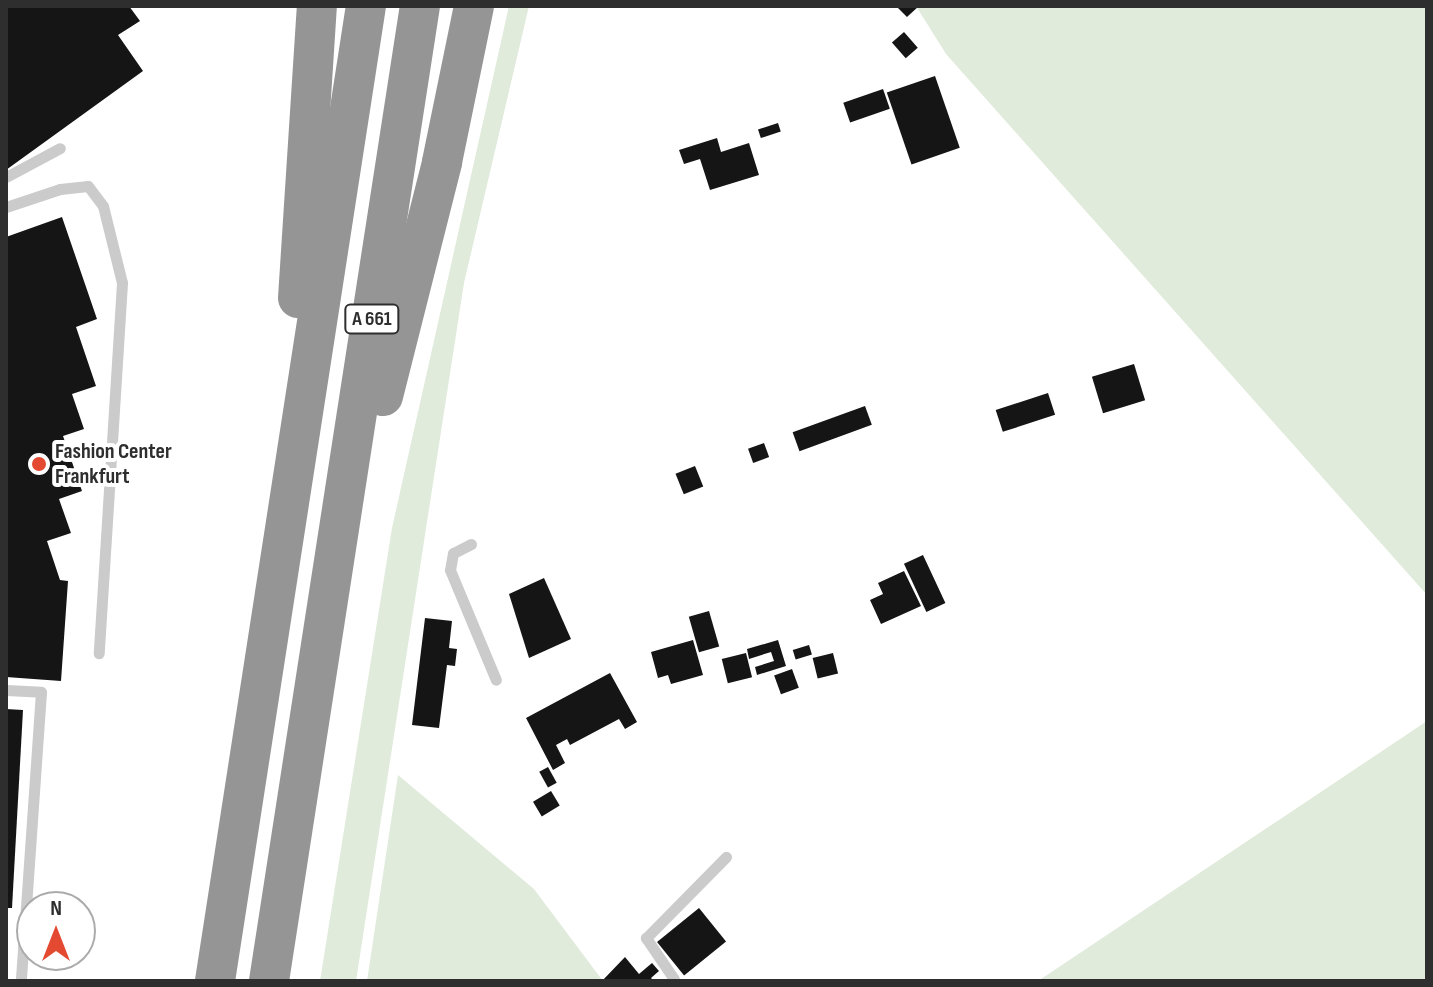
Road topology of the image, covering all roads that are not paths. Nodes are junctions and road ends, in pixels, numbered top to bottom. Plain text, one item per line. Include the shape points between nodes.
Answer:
1 (317, 6) edge
2 (366, 6) edge
3 (420, 6) edge
4 (474, 6) edge
5 (60, 148) dead end
6 (6, 177) edge
7 (6, 207) edge
8 (287, 510) junction
9 (471, 544) dead end
10 (324, 632) junction
11 (99, 653) dead end
12 (496, 680) dead end
13 (6, 690) edge
14 (726, 857) dead end
15 (674, 979) edge
16 (21, 981) edge
17 (215, 981) edge
18 (269, 981) edge

1 - 8 highway
2 - 8 highway, A 661
3 - 10 highway, A 661
4 - 10 highway via 442,162
5 - 6 lane
7 - 11 lane via 60,189 88,186 103,206 122,283
8 - 17 highway, A 661
9 - 12 lane via 453,553 450,570
10 - 18 highway, A 661
13 - 16 lane via 41,692
14 - 15 lane via 646,938

